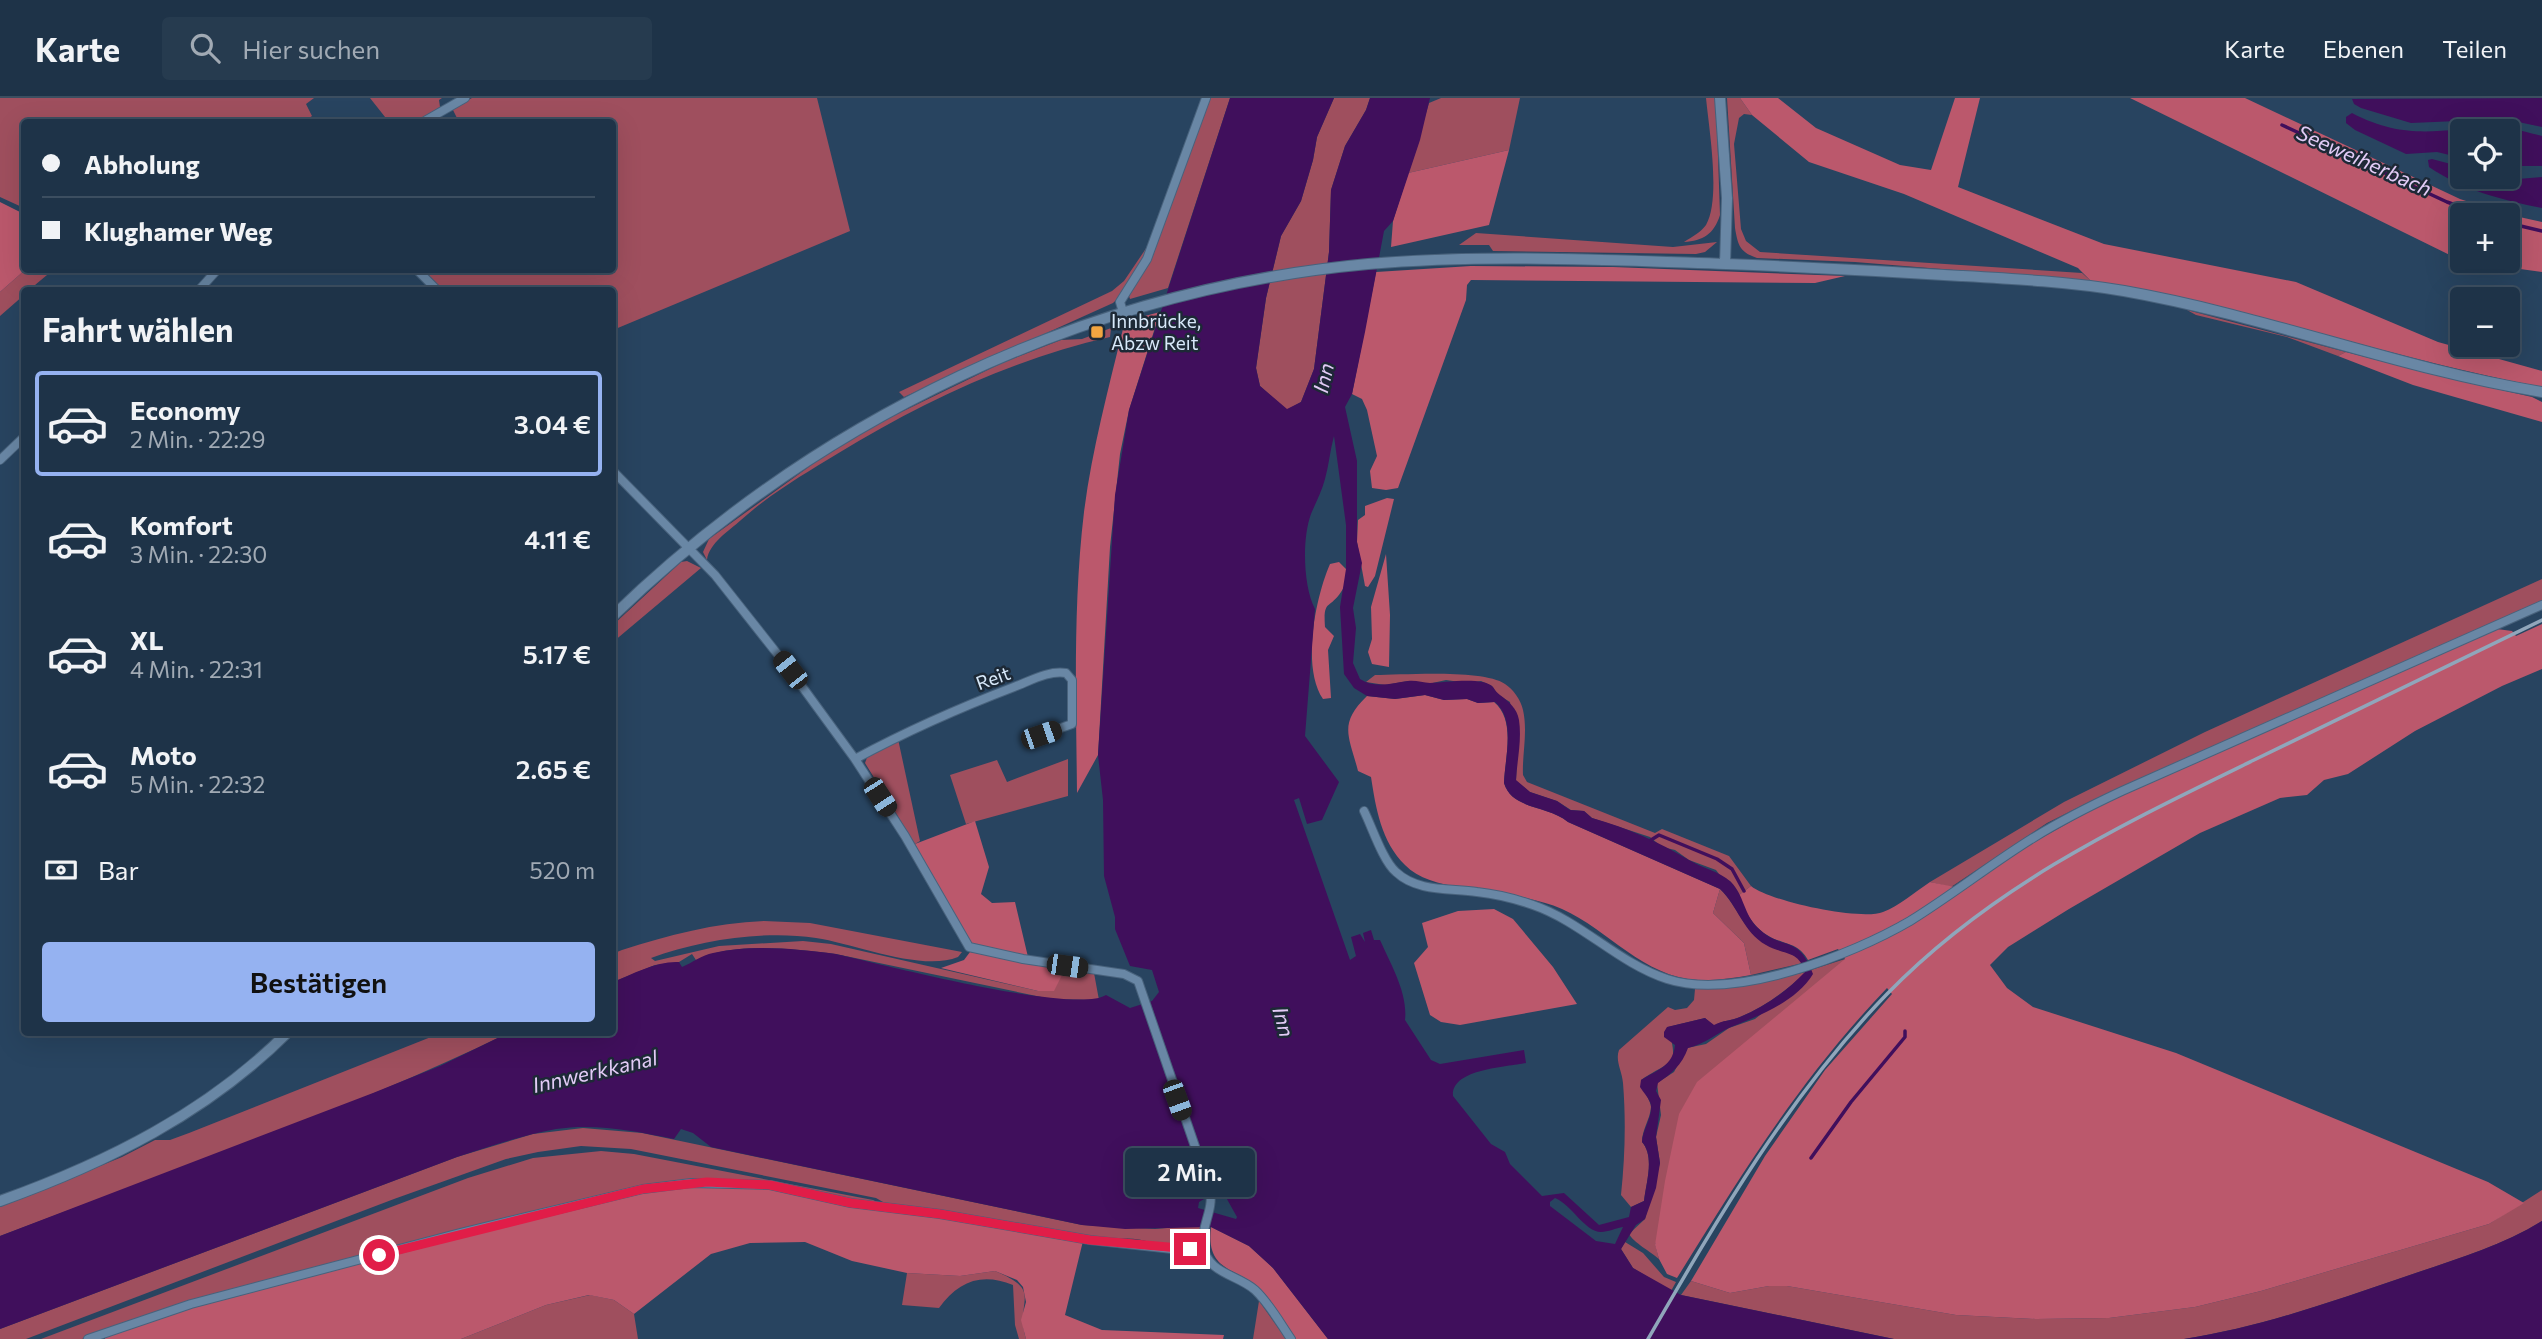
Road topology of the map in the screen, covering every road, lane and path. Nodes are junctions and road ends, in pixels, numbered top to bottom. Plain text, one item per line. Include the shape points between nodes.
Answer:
1 (465, 98) edge
2 (1206, 98) edge
3 (1720, 98) edge
4 (428, 119) edge
5 (1726, 264) junction
6 (214, 273) edge
7 (419, 273) edge
8 (202, 287) edge
9 (434, 287) edge
10 (1123, 312) junction
11 (2542, 392) edge
12 (21, 440) edge
13 (0, 460) edge
14 (616, 474) edge
15 (689, 547) junction
16 (2542, 605) edge
17 (616, 613) edge
18 (1041, 735) dead end
19 (855, 759) junction
20 (1364, 811) dead end
21 (283, 1036) edge
22 (0, 1201) edge
23 (1203, 1245) junction
24 (88, 1339) edge
25 (1291, 1339) edge

1 - 4 street
2 - 10 street via 1147,259 1120,302
3 - 5 street
5 - 10 street via 1476,258 1391,262 1310,271
5 - 11 street via 1976,276 2122,291
6 - 8 street
7 - 9 street
10 - 15 street via 988,362 876,419 787,475
12 - 13 street
14 - 15 street
15 - 17 street
15 - 19 street via 740,605
16 - 20 street via 2122,790 2031,839 1908,922 1799,968 1726,984 1668,979 1620,956 1542,908 1410,882 1389,864
18 - 19 street, Reit via 1072,724 1072,680 1066,673 1050,674 970,704
19 - 23 street via 969,947 1023,960 1130,975 1138,981 1210,1190
21 - 22 street via 231,1082 151,1135
23 - 24 street via 1182,1250 1090,1240 851,1203 770,1185 664,1185 253,1288
23 - 25 street via 1219,1270 1258,1292

